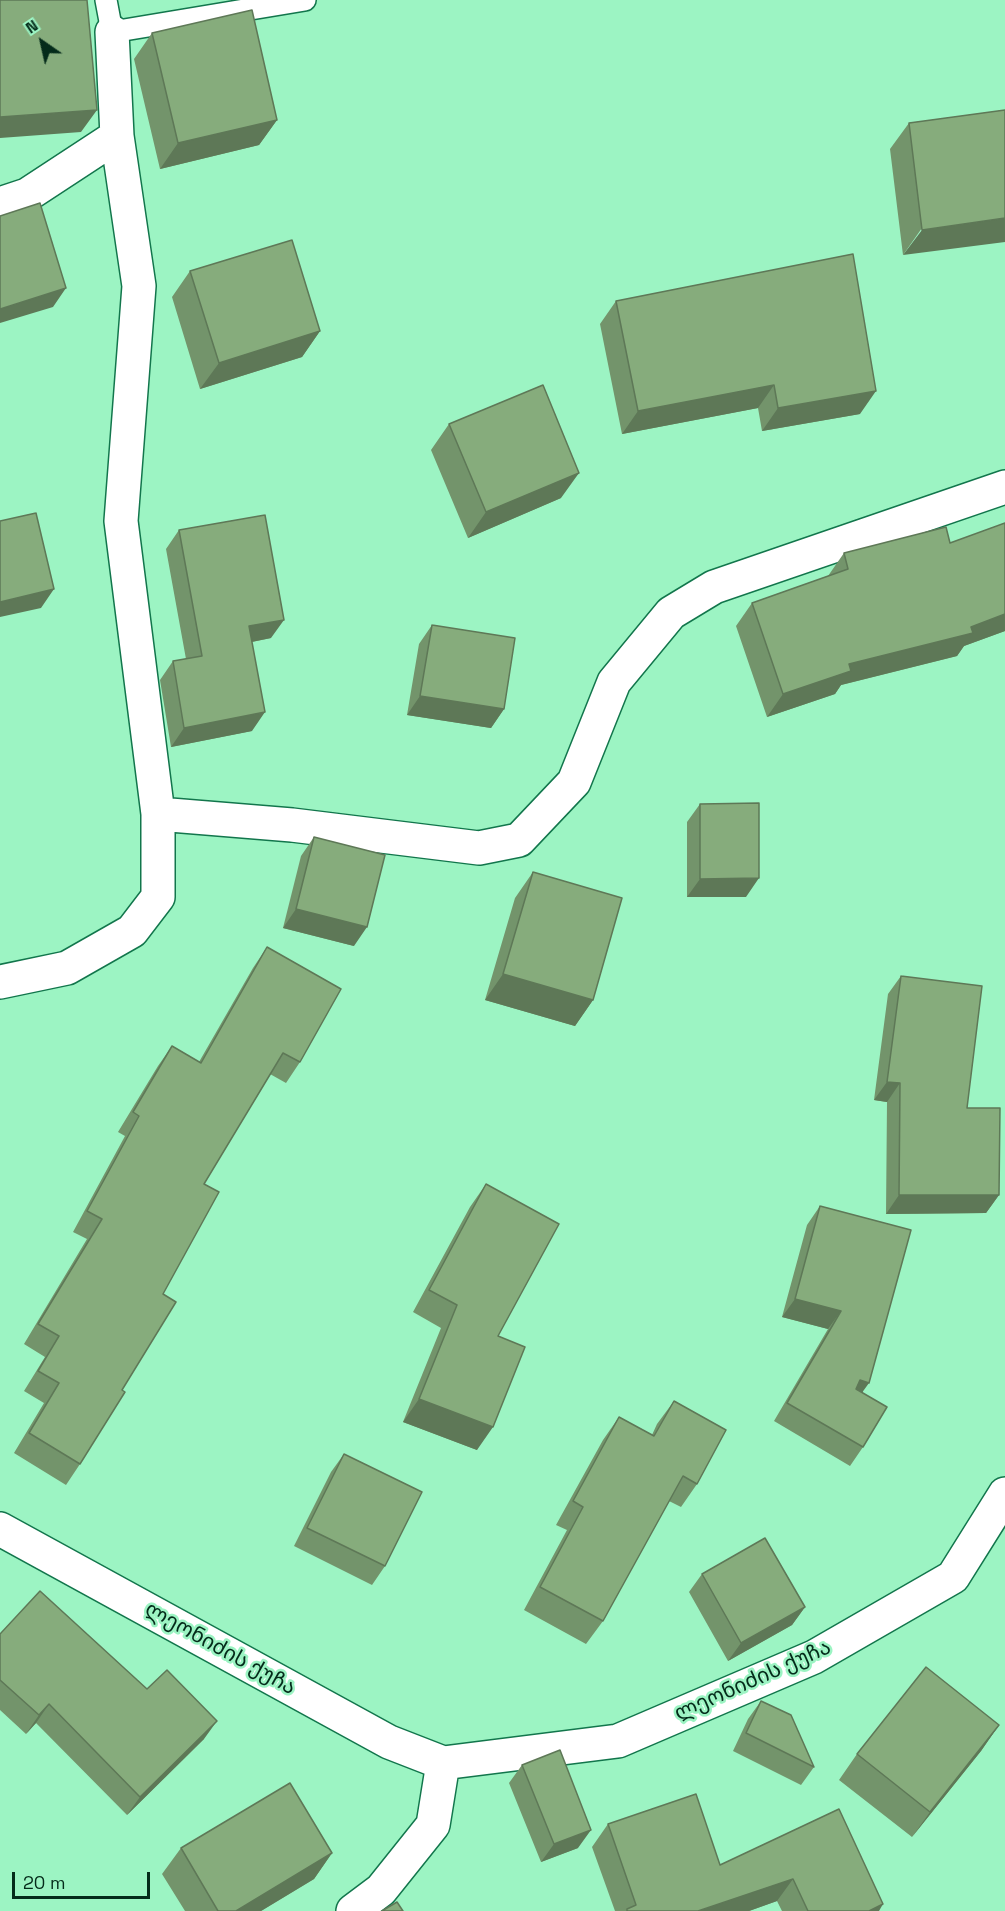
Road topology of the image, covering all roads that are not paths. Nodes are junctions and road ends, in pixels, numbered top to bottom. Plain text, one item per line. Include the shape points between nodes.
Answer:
1 (106, 0) edge
2 (305, 0) edge
3 (112, 32) junction
4 (117, 136) junction
5 (0, 204) edge
6 (1005, 487) edge
7 (158, 814) junction
8 (1, 987) edge
9 (1005, 1494) edge
10 (0, 1529) edge
11 (443, 1763) junction
12 (353, 1911) edge

1 - 3 lane
2 - 3 lane
3 - 4 street
4 - 5 street via 27,195
4 - 7 street via 139,286 121,521
6 - 7 street via 714,587 671,613 614,682 574,782 519,840 479,848 292,825
7 - 8 street via 158,897 132,931 67,968
9 - 11 street, ლეონიძის ქუჩა via 953,1577 814,1657 618,1740
10 - 11 street, ლეონიძის ქუჩა via 389,1742
11 - 12 street via 433,1825 381,1890

